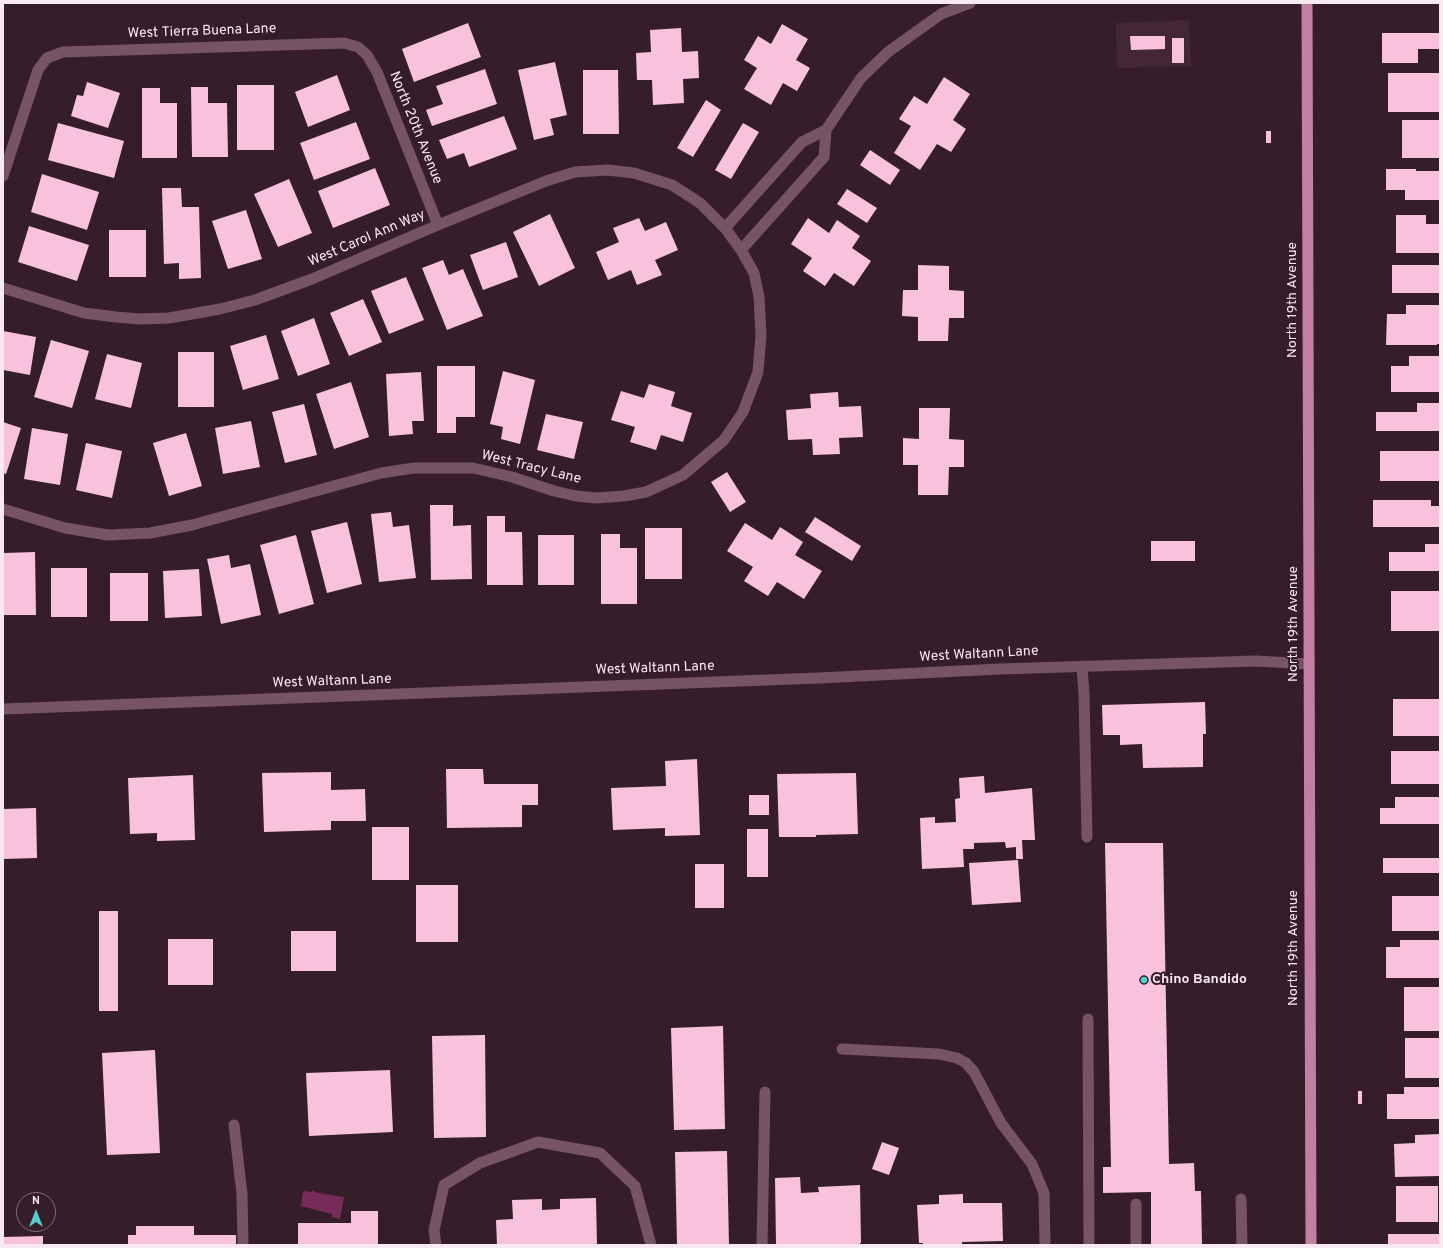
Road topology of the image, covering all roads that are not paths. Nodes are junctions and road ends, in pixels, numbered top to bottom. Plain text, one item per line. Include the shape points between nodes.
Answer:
1 (970, 3) edge
2 (1307, 3) edge
3 (358, 47) joint
4 (826, 130) junction
5 (3, 176) edge
6 (438, 225) junction
7 (725, 228) junction
8 (741, 250) junction
9 (3, 288) edge
10 (3, 509) edge
11 (1309, 664) junction
12 (1082, 666) junction
13 (3, 709) edge
14 (1087, 837) dead end
15 (1088, 1019) dead end
16 (842, 1049) dead end
17 (765, 1092) dead end
18 (234, 1125) dead end
19 (1241, 1199) dead end
20 (1136, 1204) dead end
21 (242, 1245) edge
22 (436, 1245) edge
23 (651, 1245) edge
24 (762, 1245) edge
25 (1045, 1245) edge
26 (1089, 1245) edge
27 (1136, 1245) edge
28 (1242, 1245) edge
29 (1311, 1245) edge

1 - 4 street via 941,14 888,52 861,78
2 - 11 main road, North 19th Avenue
3 - 5 street, West Tierra Buena Lane via 344,43 63,52 47,58 38,70
3 - 6 street, North 20th Avenue via 367,55 377,72
4 - 7 street via 802,142
4 - 8 street via 824,157
6 - 7 street, West Carol Ann Way via 546,181 575,172 608,170 634,173 672,185 700,203
6 - 9 street, West Carol Ann Way via 304,282 248,302 169,318 140,319 84,313
7 - 8 street, West Carol Ann Way
8 - 10 street, West Tracy Lane via 754,273 759,297 761,335 758,372 743,412 724,440 683,475 646,492 596,498 576,496 473,468 414,468 381,473 192,525 150,533 108,535 65,528
11 - 12 street, West Waltann Lane via 1256,661
11 - 29 main road, North 19th Avenue
12 - 13 street, West Waltann Lane
12 - 14 street
15 - 26 street
16 - 25 street via 939,1054 958,1058 966,1063 974,1072 1001,1123 1032,1164 1044,1192
17 - 24 street
18 - 21 street via 242,1194
19 - 28 street
20 - 27 street
22 - 23 street via 434,1230 444,1185 480,1163 538,1142 600,1153 635,1186

